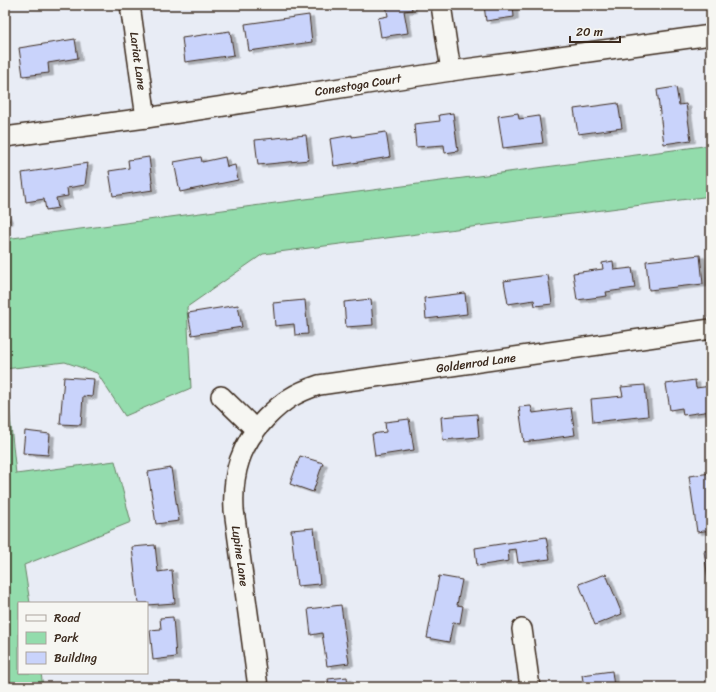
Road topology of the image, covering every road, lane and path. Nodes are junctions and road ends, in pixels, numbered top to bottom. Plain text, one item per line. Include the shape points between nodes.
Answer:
1 (130, 5) edge
2 (442, 5) edge
3 (711, 35) edge
4 (451, 71) junction
5 (146, 118) junction
6 (5, 137) edge
7 (711, 329) edge
8 (221, 396) dead end
9 (255, 429) junction
10 (522, 629) dead end
11 (258, 687) edge
12 (530, 687) edge

1 - 5 street, Lariat Lane
2 - 4 street
3 - 4 street, Conestoga Court
4 - 5 street, Conestoga Court
5 - 6 street, Conestoga Court
7 - 9 street, Goldenrod Lane via 319,385 306,389 280,404
8 - 9 street
9 - 11 street, Lupine Lane via 239,460 233,495
10 - 12 street

